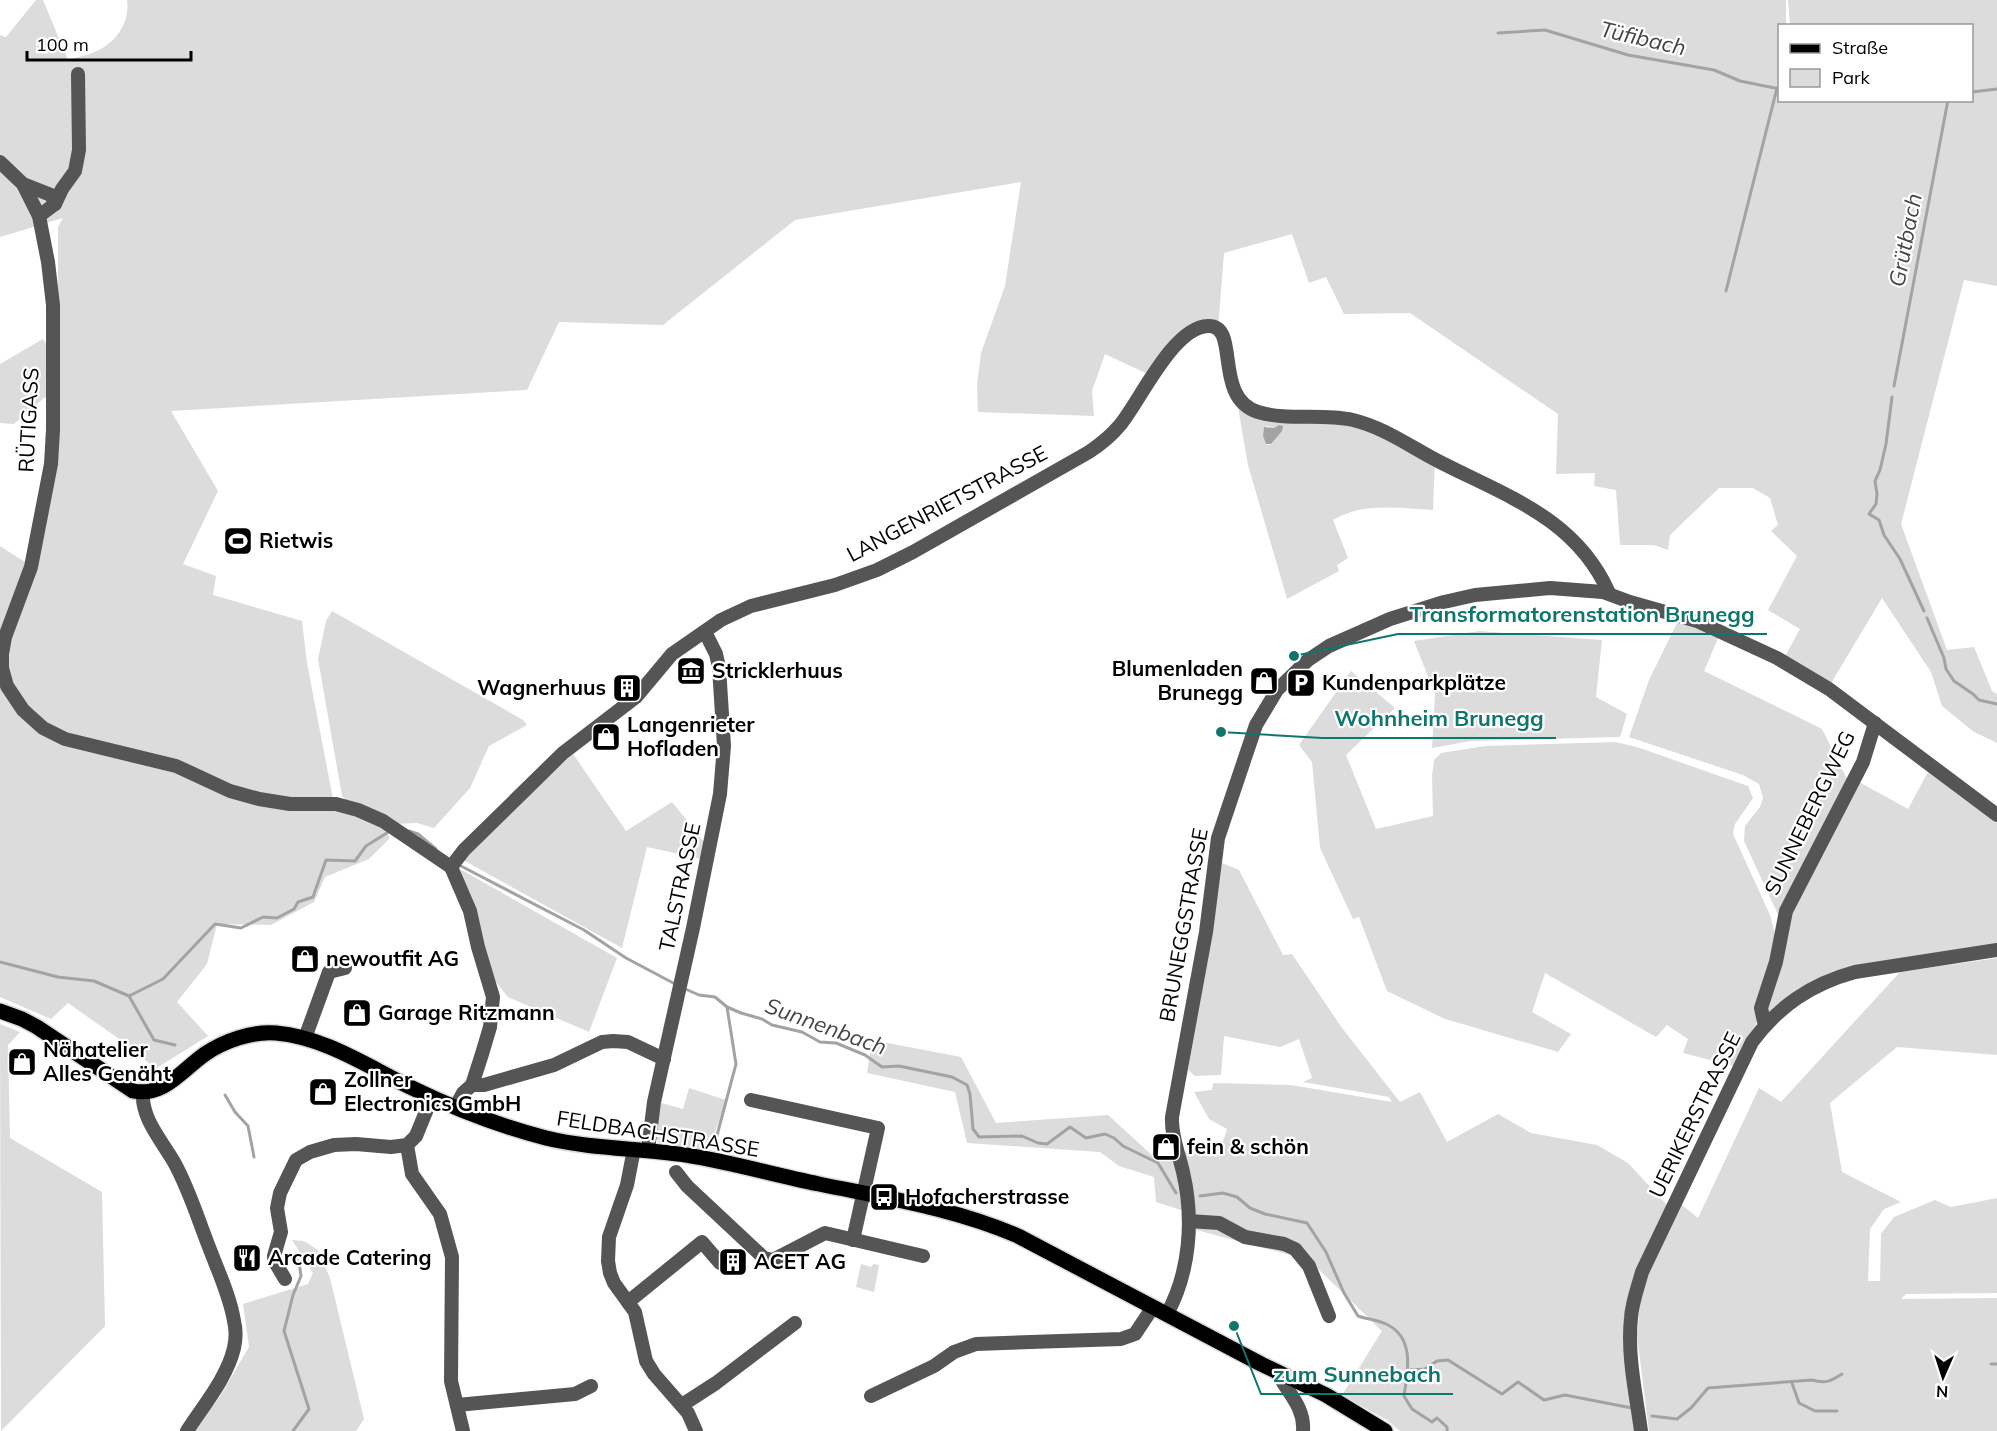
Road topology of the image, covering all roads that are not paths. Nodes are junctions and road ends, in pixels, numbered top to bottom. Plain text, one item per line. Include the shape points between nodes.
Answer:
1 (78, 74) dead end
2 (0, 162) edge
3 (23, 184) junction
4 (56, 204) junction
5 (39, 216) junction
6 (1609, 593) junction
7 (705, 632) junction
8 (1875, 723) junction
9 (1997, 815) edge
10 (451, 867) junction
11 (1997, 950) edge
12 (345, 968) dead end
13 (0, 1011) edge
14 (1765, 1026) junction
15 (305, 1038) junction
16 (664, 1059) junction
17 (472, 1085) junction
18 (143, 1093) junction
19 (432, 1097) junction
20 (751, 1100) dead end
21 (456, 1106) junction
22 (407, 1145) junction
23 (641, 1150) junction
24 (675, 1173) dead end
25 (864, 1193) junction
26 (1189, 1221) junction
27 (853, 1240) junction
28 (923, 1256) dead end
29 (720, 1263) dead end
30 (285, 1279) dead end
31 (628, 1302) junction
32 (1160, 1310) junction
33 (1329, 1316) dead end
34 (795, 1323) dead end
35 (1277, 1372) junction
36 (591, 1386) dead end
37 (871, 1396) dead end
38 (457, 1405) junction
39 (682, 1406) junction
40 (187, 1431) edge
41 (463, 1431) edge
42 (696, 1431) edge
43 (1303, 1431) edge
44 (1385, 1431) edge
45 (1641, 1431) edge

1 - 4 street via 78,159
2 - 3 street, RÜTIGASS
3 - 4 street via 51,195
3 - 5 street, RÜTIGASS
4 - 5 street
5 - 10 street, RÜTIGASS via 52,294 53,445 31,567 3,646 2,668 17,702 30,717 65,739 167,763 247,796 281,803 336,804 358,810 383,821
6 - 7 street, LANGENRIETSTRASSE via 1596,567 1570,537 1517,500 1366,424 1335,417 1266,414 1247,407 1236,396 1224,337 1218,329 1208,326 1179,342 1119,426 1089,452 877,570 740,610
6 - 8 street, BRUNEGGSTRASSE via 1736,638 1809,676
6 - 26 street, BRUNEGGSTRASSE via 1561,588 1522,590 1462,598 1413,611 1329,646 1290,675 1270,699 1252,733 1218,838 1206,932 1172,1111
7 - 10 street, LANGENRIETSTRASSE via 672,654 636,697 563,753 464,849
7 - 16 street, TALSTRASSE via 719,664 723,767
8 - 9 street, BRUNEGGSTRASSE
8 - 14 street, SUNNEBERGWEG via 1863,762 1786,911 1776,962 1761,1008
10 - 17 street via 470,911 493,997 490,1027
11 - 14 street, UERIKERSTRASSE via 1833,978 1794,999
12 - 15 street via 329,972
13 - 18 main road via 37,1027 127,1088
14 - 45 street, UERIKERSTRASSE via 1736,1072 1642,1272 1631,1318 1630,1347
15 - 18 main road, FELDBACHSTRASSE via 264,1033 234,1040 205,1054 161,1088
15 - 19 main road, FELDBACHSTRASSE
16 - 17 street via 628,1042 602,1042 554,1065
16 - 23 street, TALSTRASSE
17 - 21 street
18 - 40 street via 147,1115 189,1193 236,1328 230,1361
19 - 21 main road, FELDBACHSTRASSE
19 - 22 street via 416,1136
20 - 25 street via 878,1128
21 - 23 main road, FELDBACHSTRASSE via 548,1138
22 - 30 street via 334,1145 297,1160 280,1192 277,1208 281,1232 274,1256
22 - 38 street via 412,1174 440,1214 452,1257 451,1381
23 - 25 main road, FELDBACHSTRASSE via 713,1160
23 - 31 street, TALSTRASSE via 607,1248 614,1283
24 - 27 street via 764,1258 772,1260 825,1233
25 - 27 street
25 - 32 main road, FELDBACHSTRASSE via 939,1208 993,1225
26 - 32 street, BRUNEGGSTRASSE via 1175,1298
26 - 33 street via 1219,1223 1245,1237 1295,1249 1309,1266
27 - 28 street
29 - 31 street via 702,1242
31 - 39 street, TALSTRASSE via 635,1312 646,1360
32 - 35 main road, FELDBACHSTRASSE
32 - 37 street, BRUNEGGSTRASSE via 1135,1334 1121,1339 976,1344
34 - 39 street
35 - 43 street via 1300,1409
35 - 44 main road, FELDBACHSTRASSE via 1326,1395
36 - 38 street via 575,1394
38 - 41 street
39 - 42 street, TALSTRASSE

